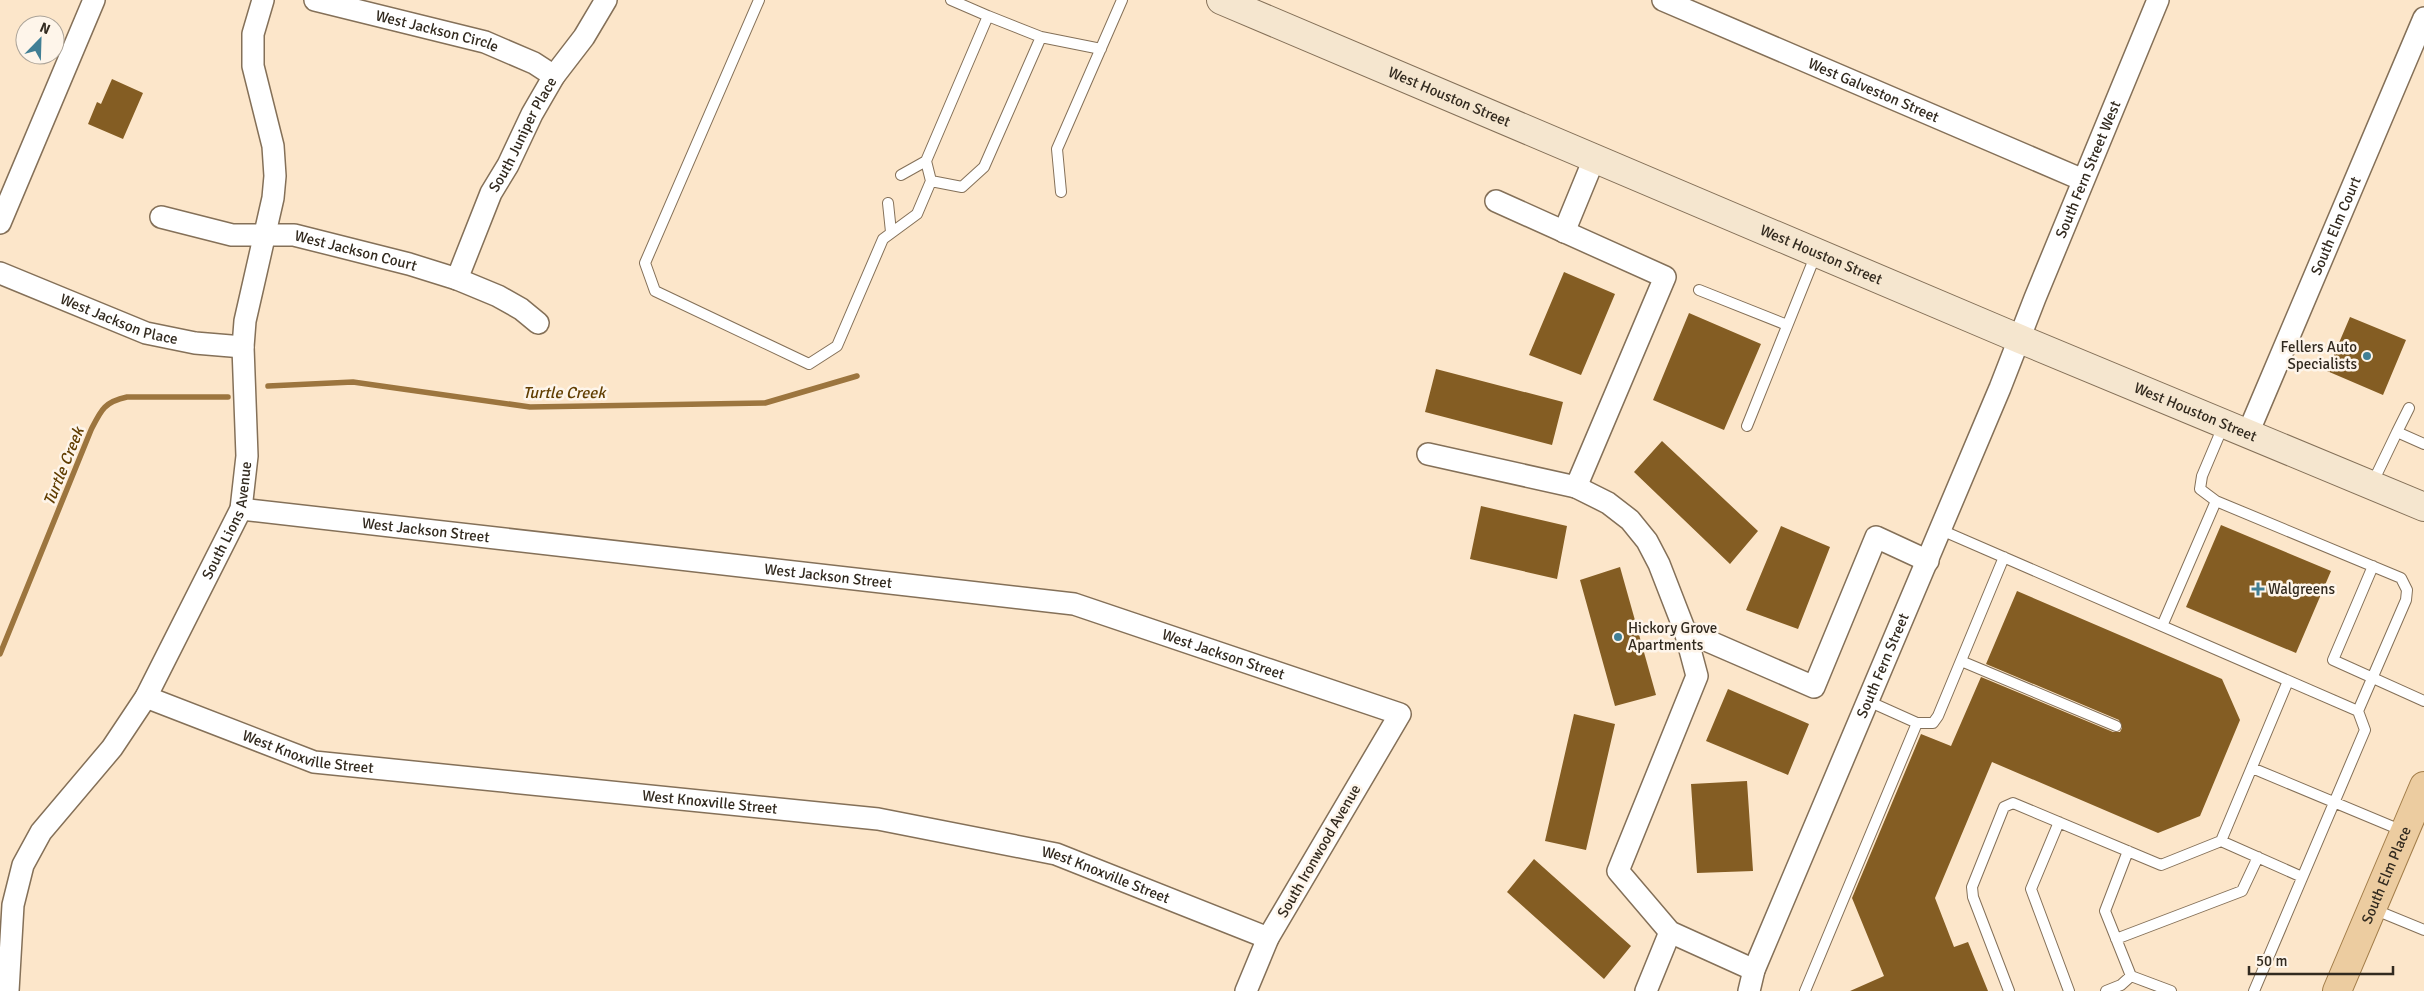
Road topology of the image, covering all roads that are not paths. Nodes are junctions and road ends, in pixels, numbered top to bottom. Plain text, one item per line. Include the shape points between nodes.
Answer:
1 (94, 0) edge
2 (262, 0) edge
3 (315, 0) edge
4 (606, 0) edge
5 (759, 0) edge
6 (951, 0) edge
7 (1122, 0) edge
8 (1221, 0) edge
9 (1663, 0) edge
10 (2158, 0) edge
11 (988, 16) junction
12 (2424, 18) edge
13 (1041, 37) junction
14 (1101, 49) junction
15 (554, 76) junction
16 (1594, 159) junction
17 (926, 160) junction
18 (901, 175) dead end
19 (2084, 180) junction
20 (931, 181) junction
21 (1062, 192) dead end
22 (1496, 201) dead end
23 (888, 203) dead end
24 (161, 217) dead end
25 (0, 223) edge
26 (892, 232) junction
27 (1564, 232) junction
28 (264, 234) junction
29 (1816, 253) junction
30 (0, 273) edge
31 (456, 279) junction
32 (1698, 290) dead end
33 (538, 323) dead end
34 (1787, 325) junction
35 (2020, 339) junction
36 (243, 347) junction
37 (2408, 408) dead end
38 (1747, 426) dead end
39 (2236, 428) junction
40 (2397, 432) junction
41 (2424, 444) edge
42 (1428, 454) dead end
43 (2371, 485) junction
44 (1576, 487) junction
45 (2216, 501) junction
46 (2424, 507) edge
47 (241, 509) junction
48 (1941, 530) junction
49 (2004, 557) junction
50 (1928, 561) junction
51 (2373, 566) junction
52 (2162, 626) junction
53 (1685, 632) junction
54 (1961, 660) junction
55 (2373, 678) junction
56 (2288, 681) junction
57 (146, 697) junction
58 (2424, 701) edge
59 (1868, 702) junction
60 (2358, 711) junction
61 (1400, 714) joint
62 (1917, 722) junction
63 (2116, 726) dead end
64 (2252, 768) junction
65 (2424, 786) edge
66 (2334, 802) junction
67 (2059, 822) junction
68 (2404, 832) junction
69 (2221, 841) junction
70 (2128, 851) junction
71 (2258, 857) junction
72 (2302, 877) junction
73 (2372, 908) junction
74 (2424, 930) edge
75 (1670, 932) junction
76 (1268, 938) junction
77 (2116, 940) junction
78 (1754, 970) junction
79 (2131, 976) junction
80 (8, 991) edge
81 (1246, 991) edge
82 (1646, 991) edge
83 (1749, 991) edge
84 (1805, 991) edge
85 (2009, 991) edge
86 (2069, 991) edge
87 (2106, 991) edge
88 (2172, 991) edge
89 (2254, 991) edge
90 (2337, 991) edge

1 - 25 street
2 - 28 street, South Lions Avenue via 253,34 252,66 273,146 273,198
3 - 15 street, West Jackson Circle via 485,42 534,63
4 - 15 street, South Juniper Place
5 - 26 lane via 645,263 655,291 808,364 837,346 883,239
6 - 11 lane
7 - 14 lane
8 - 16 main road, West Houston Street
9 - 19 street, West Galveston Street
10 - 19 street, South Fern Street West
11 - 13 lane
11 - 17 lane
12 - 39 street, South Elm Court
13 - 14 lane
13 - 20 lane via 984,167 962,187
14 - 21 lane via 1057,149
15 - 31 street, South Juniper Place via 491,193
16 - 27 street
16 - 29 main road, West Houston Street
17 - 18 lane
17 - 20 lane
19 - 35 street, South Fern Street West
20 - 26 lane via 916,214
22 - 27 street
23 - 26 lane
24 - 28 street, West Jackson Court via 232,235
27 - 44 street via 1665,278
28 - 31 street, West Jackson Court via 294,235
28 - 36 street, South Lions Avenue via 245,321
29 - 34 lane
29 - 35 main road, West Houston Street
30 - 36 street, West Jackson Place via 146,333 195,343
31 - 33 street, West Jackson Court via 498,296
32 - 34 lane
34 - 38 lane
35 - 39 main road, West Houston Street
35 - 48 street, South Fern Street
36 - 47 street, South Lions Avenue via 247,456
37 - 40 lane
39 - 43 main road, West Houston Street
39 - 45 lane via 2202,476 2200,489
40 - 41 lane
40 - 43 lane
42 - 44 street
43 - 46 main road, West Houston Street
44 - 53 street via 1630,520 1647,541
45 - 51 lane
45 - 52 lane
47 - 57 street, South Lions Avenue
47 - 61 street, West Jackson Street via 1074,604
48 - 49 lane
48 - 50 street, South Fern Street
49 - 52 lane
49 - 54 lane
50 - 53 street via 1876,537 1814,686
50 - 59 street, South Fern Street
51 - 55 lane via 2401,578 2406,600
51 - 55 lane via 2332,660
52 - 56 lane
53 - 75 street via 1697,676 1618,871
54 - 62 lane via 1938,716 1933,722
54 - 63 lane
55 - 58 lane
55 - 60 lane
56 - 60 lane
56 - 64 lane
57 - 76 street, West Knoxville Street via 314,762 878,819 1056,854
57 - 80 street, South Lions Avenue via 112,748 41,832 23,866 13,905
59 - 62 lane
59 - 78 street, South Fern Street
60 - 66 lane via 2365,730
61 - 76 street, South Ironwood Avenue
62 - 84 lane
64 - 66 lane
64 - 69 lane
65 - 68 main road, South Elm Place
66 - 68 lane
66 - 72 lane
67 - 70 lane
67 - 85 lane via 2014,802 2004,807 1974,877 1973,897
67 - 86 lane via 2031,889
68 - 73 main road, South Elm Place
69 - 70 lane via 2161,865
69 - 71 lane
70 - 77 lane via 2105,911
71 - 72 lane
71 - 77 lane via 2242,891
72 - 89 lane
73 - 74 lane
73 - 90 main road, South Elm Place
75 - 78 street
75 - 82 street
76 - 81 street, South Ironwood Avenue
77 - 79 lane
78 - 83 street, South Fern Street
79 - 87 lane via 2121,985
79 - 88 lane

